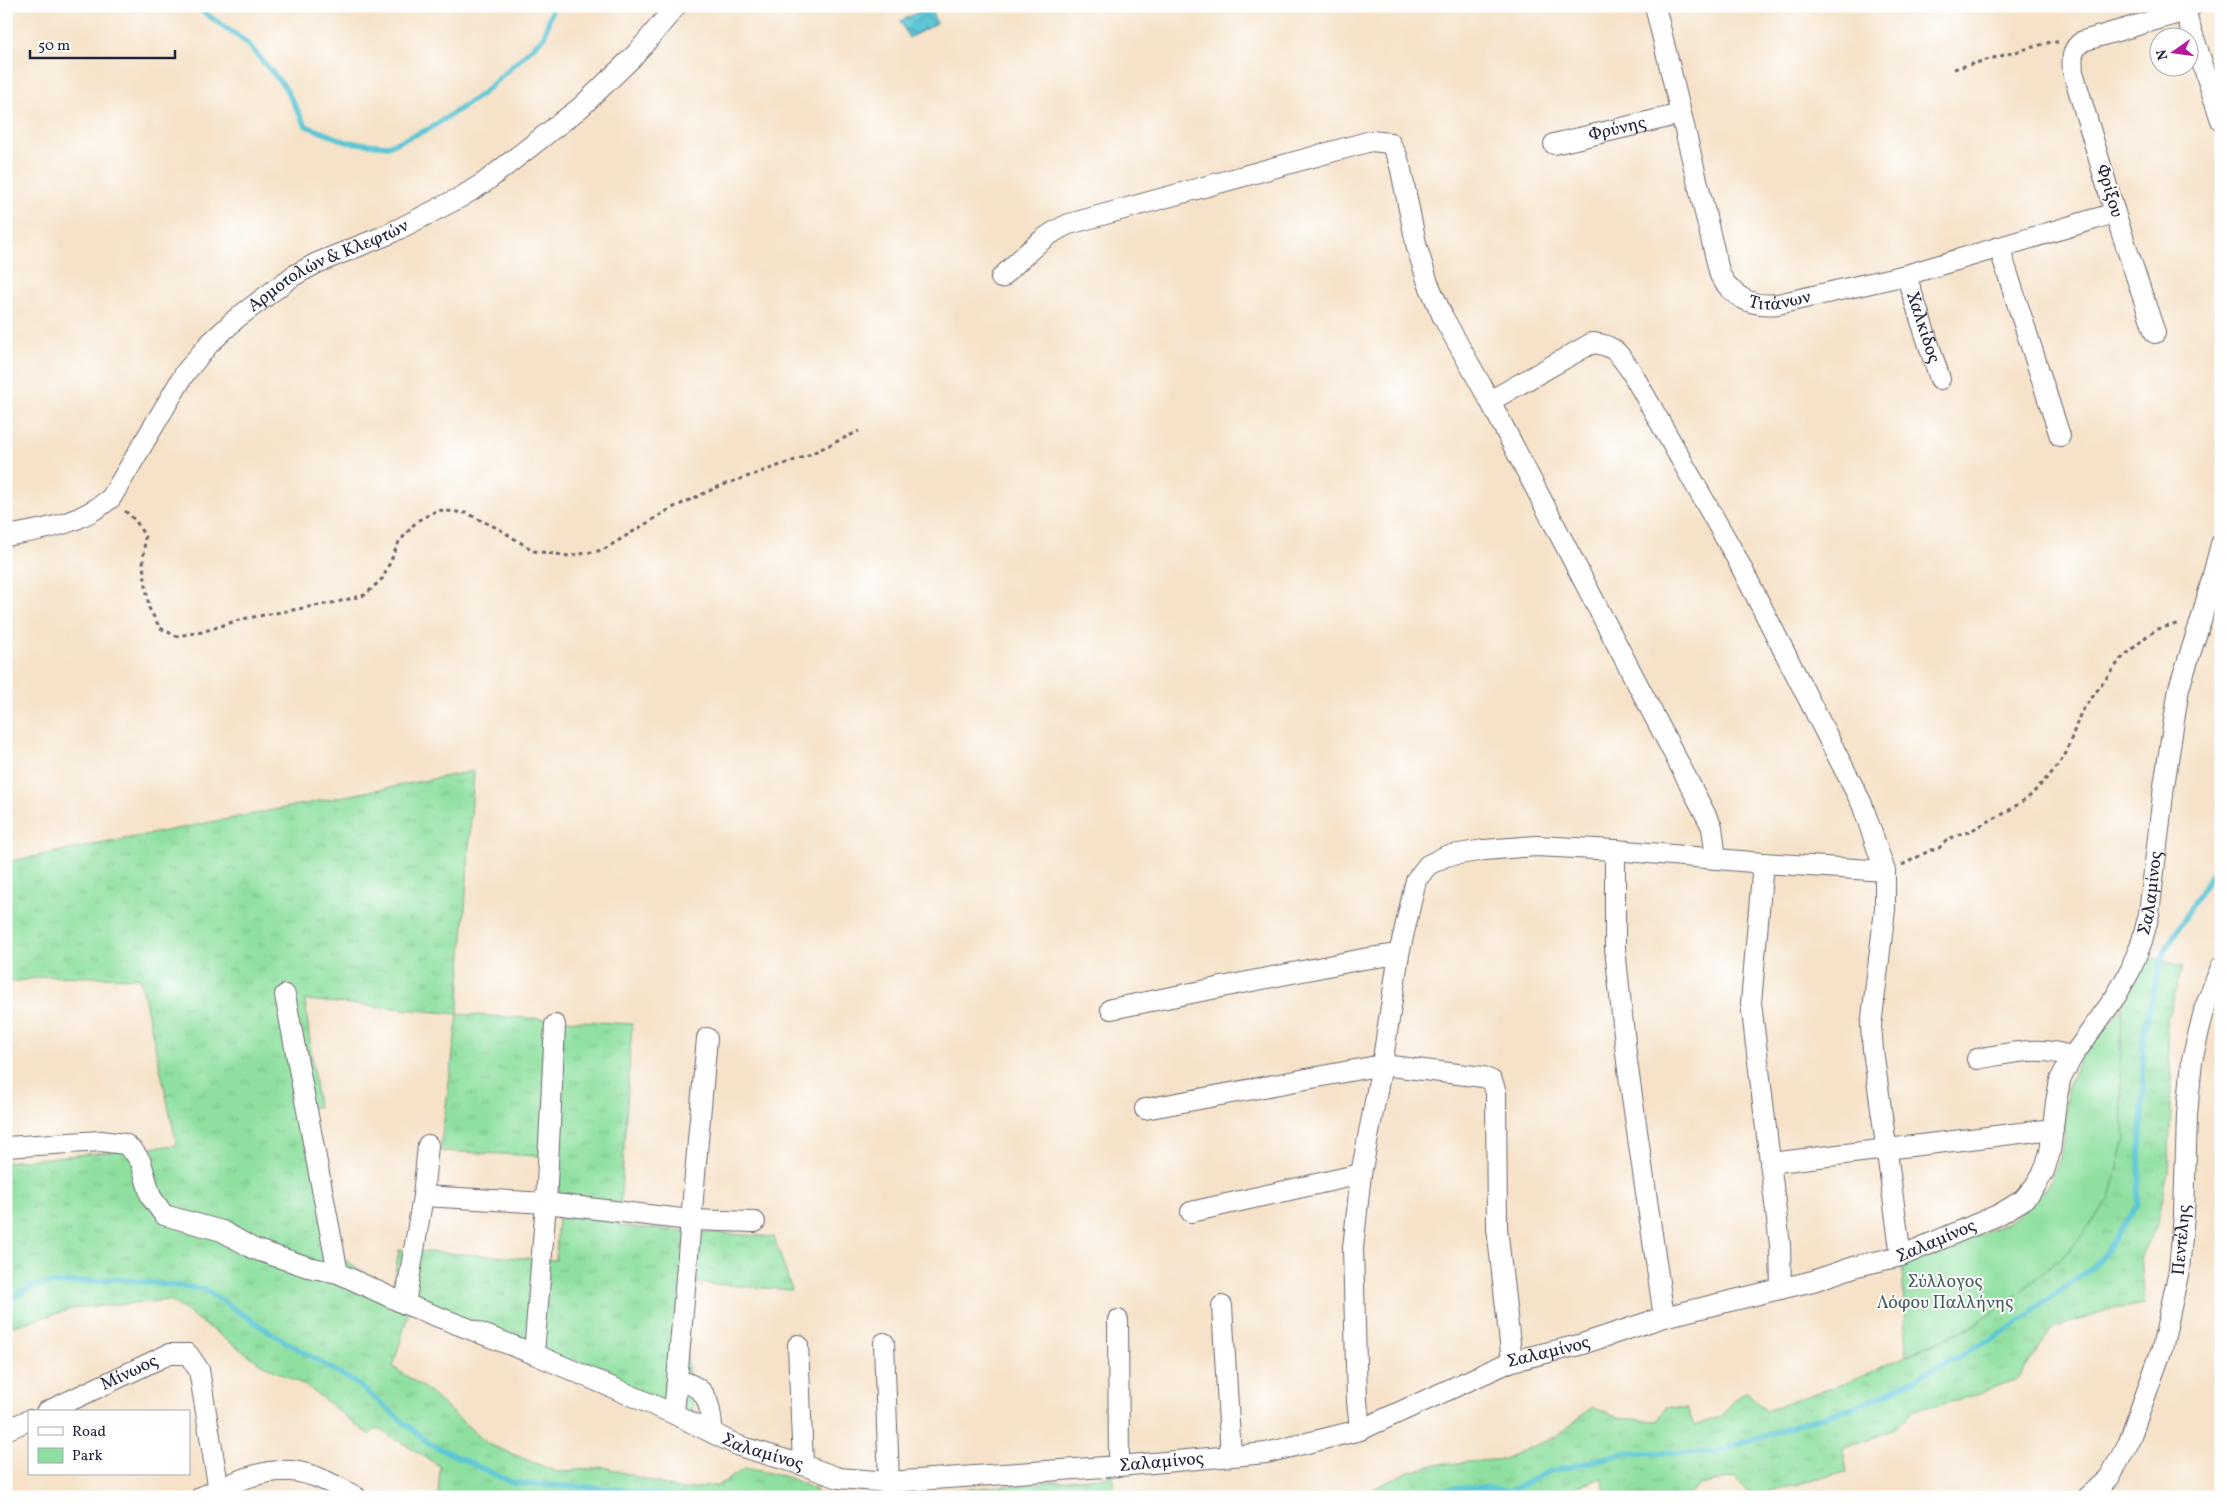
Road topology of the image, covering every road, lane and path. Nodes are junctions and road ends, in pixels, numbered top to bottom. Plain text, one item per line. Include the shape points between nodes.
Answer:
1 (676, 6) edge
2 (1655, 6) edge
3 (2188, 9) edge
4 (2076, 48) junction
5 (1954, 68) dead end
6 (1681, 114) junction
7 (2221, 120) edge
8 (1554, 144) dead end
9 (2115, 213) junction
10 (1999, 246) junction
11 (1906, 275) junction
12 (1001, 278) dead end
13 (2155, 333) dead end
14 (1940, 379) dead end
15 (1490, 401) junction
16 (858, 431) dead end
17 (2060, 436) dead end
18 (111, 498) junction
19 (6, 536) edge
20 (2221, 544) edge
21 (2202, 617) junction
22 (1615, 850) junction
23 (1716, 858) junction
24 (1763, 864) junction
25 (1885, 871) junction
26 (1399, 954) junction
27 (2221, 967) edge
28 (285, 995) dead end
29 (1111, 1009) dead end
30 (555, 1025) dead end
31 (707, 1038) dead end
32 (2072, 1057) junction
33 (1977, 1059) dead end
34 (1382, 1065) junction
35 (1146, 1109) dead end
36 (2053, 1129) junction
37 (428, 1145) dead end
38 (6, 1147) edge
39 (1886, 1149) junction
40 (1770, 1163) junction
41 (1361, 1174) junction
42 (423, 1196) junction
43 (546, 1203) junction
44 (1191, 1212) dead end
45 (690, 1220) junction
46 (755, 1222) dead end
47 (1902, 1256) junction
48 (338, 1273) junction
49 (1781, 1289) junction
50 (404, 1304) junction
51 (1222, 1306) dead end
52 (1664, 1316) junction
53 (1118, 1320) dead end
54 (884, 1343) dead end
55 (798, 1345) dead end
56 (534, 1354) junction
57 (1512, 1361) junction
58 (677, 1380) junction
59 (50, 1410) edge
60 (674, 1414) junction
61 (28, 1420) edge
62 (6, 1430) edge
63 (1360, 1430) junction
64 (713, 1433) junction
65 (1231, 1456) junction
66 (803, 1465) junction
67 (1118, 1466) junction
68 (889, 1482) junction
69 (214, 1494) edge
70 (356, 1497) edge
71 (2088, 1497) edge

1 - 18 street, Αρμοτολών & Κλεφτών via 636,54 581,107 485,182 389,234 293,276 237,318 185,373
2 - 6 street, Τιτάνων
3 - 4 street via 2091,38
3 - 7 street
4 - 5 path via 2052,42
4 - 9 street, Φρίξου via 2072,58 2073,72
6 - 8 street, Φρύνης
6 - 11 street, Τιτάνων via 1720,275 1735,295 1752,303 1769,305
9 - 10 street, Τιτάνων
9 - 13 street, Φρίξου
10 - 11 street, Τιτάνων
10 - 17 street
11 - 14 street, Χαλκίδος
12 - 15 street via 1040,241 1068,224 1372,142 1390,143 1399,163 1428,283 1443,317
15 - 23 street via 1712,826
15 - 25 street via 1592,343 1614,348 1631,371 1740,566 1862,804
16 - 18 path via 804,457 720,486 670,509 603,550 568,556 534,551 466,513 438,510 417,521 399,542 384,578 365,595 242,619 202,632 176,636 160,628 149,608 143,565 145,537 136,521
18 - 19 street, Αρμοτολών & Κλεφτών via 95,511 54,528
20 - 21 street, Σαλαμίνος
21 - 25 path via 2158,629 2120,660 2081,712 2066,753 2052,775 2024,800 2005,813 1946,840 1940,848
21 - 32 street, Σαλαμίνος via 2179,688 2149,914 2142,941 2116,996
22 - 23 street
22 - 26 street via 1511,847 1446,856 1428,864 1416,880
22 - 52 street via 1615,949 1627,1062
23 - 24 street
24 - 25 street
24 - 40 street via 1751,1003
25 - 39 street via 1886,909 1871,1026
26 - 29 street via 1363,958
26 - 34 street
27 - 71 street, Πεντέλης via 2204,1007 2192,1060 2179,1270 2162,1349 2128,1444 2109,1478
28 - 48 street
30 - 43 street
31 - 45 street
32 - 33 street via 2044,1050
32 - 36 street, Σαλαμίνος via 2060,1080
34 - 35 street
34 - 41 street
34 - 57 street via 1483,1077 1492,1081 1496,1092 1497,1228
36 - 39 street
36 - 47 street, Σαλαμίνος via 2044,1171 2023,1200 1998,1215
37 - 42 street
38 - 48 street, Σαλαμίνος via 101,1141 125,1144 141,1162 151,1197 164,1215 222,1231 254,1249 308,1267
39 - 40 street
39 - 47 street
40 - 49 street via 1780,1245
41 - 44 street
41 - 63 street via 1353,1248
42 - 43 street
42 - 50 street
43 - 45 street
43 - 56 street
45 - 46 street
45 - 58 street
47 - 49 street, Σαλαμίνος
48 - 50 street, Σαλαμίνος
49 - 52 street, Σαλαμίνος
50 - 56 street, Σαλαμίνος
51 - 65 street
52 - 57 street, Σαλαμίνος via 1579,1344
53 - 67 street
54 - 68 street
55 - 66 street
56 - 60 street, Σαλαμίνος
57 - 63 street, Σαλαμίνος
58 - 60 street
58 - 64 street via 694,1384 703,1392
59 - 69 street, Μίνωος via 169,1354 188,1354 199,1370
60 - 64 street, Σαλαμίνος
61 - 62 street
63 - 65 street, Σαλαμίνος via 1266,1453
64 - 66 street, Σαλαμίνος via 739,1446
65 - 67 street, Σαλαμίνος
66 - 68 street, Σαλαμίνος via 839,1478
67 - 68 street, Σαλαμίνος
69 - 70 street via 263,1474 290,1471 320,1478

